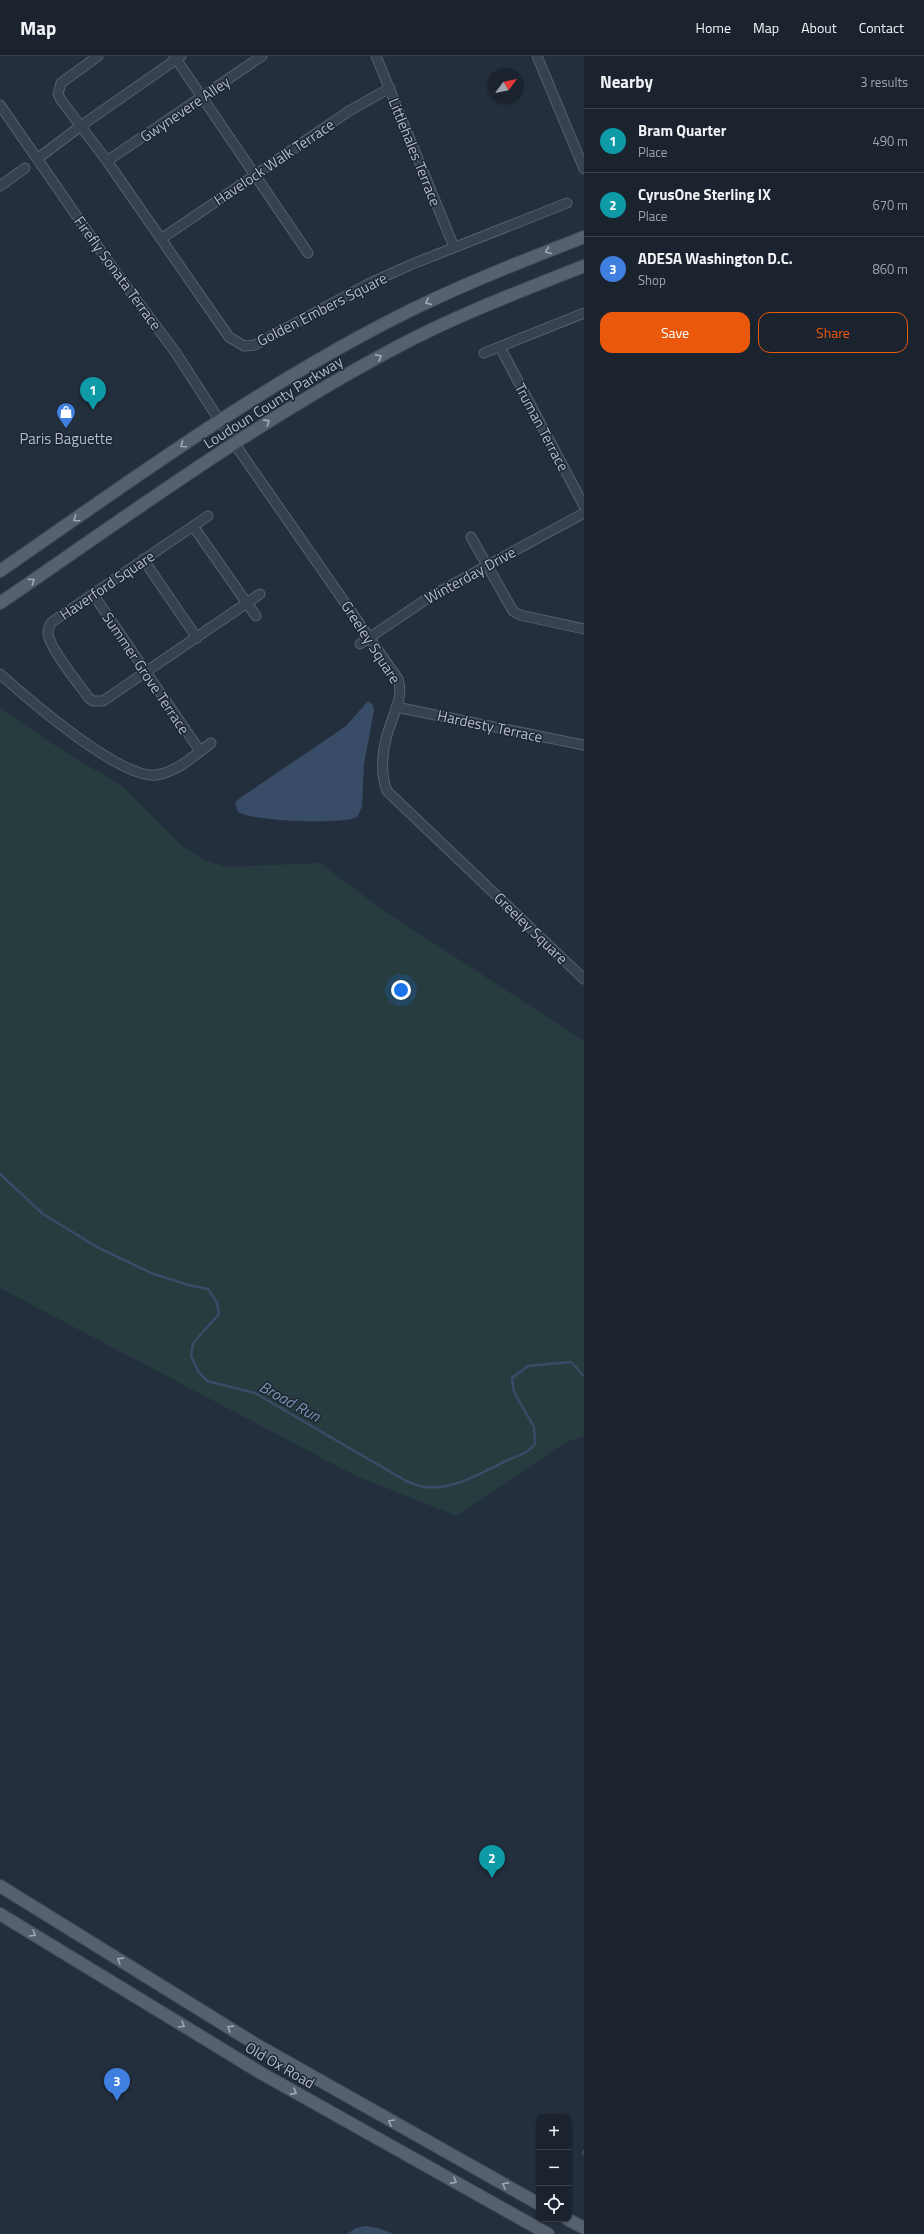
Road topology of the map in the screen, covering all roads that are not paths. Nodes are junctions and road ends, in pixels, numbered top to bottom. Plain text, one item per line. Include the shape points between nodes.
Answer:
1 (98, 56) edge
2 (262, 56) edge
3 (376, 56) edge
4 (537, 56) edge
5 (177, 57) edge
6 (390, 88) junction
7 (202, 97) junction
8 (0, 105) edge
9 (82, 125) junction
10 (38, 159) junction
11 (107, 161) junction
12 (25, 168) dead end
13 (584, 169) edge
14 (256, 175) junction
15 (0, 186) edge
16 (567, 203) dead end
17 (584, 237) edge
18 (161, 239) junction
19 (454, 247) junction
20 (308, 253) dead end
21 (584, 266) edge
22 (584, 313) edge
23 (500, 347) junction
24 (484, 353) dead end
25 (219, 420) junction
26 (234, 443) junction
27 (584, 506) edge
28 (584, 513) edge
29 (208, 516) dead end
30 (193, 526) junction
31 (471, 537) dead end
32 (143, 560) junction
33 (487, 565) junction
34 (0, 571) edge
35 (92, 594) junction
36 (260, 594) dead end
37 (247, 603) junction
38 (0, 604) edge
39 (256, 616) dead end
40 (584, 629) edge
41 (370, 637) junction
42 (197, 638) junction
43 (360, 644) dead end
44 (146, 672) junction
45 (0, 674) edge
46 (396, 707) junction
47 (211, 743) dead end
48 (584, 745) edge
49 (200, 751) junction
50 (584, 979) edge
51 (0, 1886) edge
52 (0, 1914) edge
53 (536, 2202) edge
54 (572, 2222) edge
55 (584, 2228) edge
56 (548, 2234) edge

1 - 9 street, Golden Embers Square via 66,78 59,87 58,94 61,100
2 - 7 street, Gwynevere Alley
3 - 6 street, Littlehales Terrace
4 - 13 street
5 - 7 street
5 - 9 street
6 - 14 street, Havelock Walk Terrace via 349,111
6 - 19 street, Littlehales Terrace
7 - 11 street, Gwynevere Alley
7 - 14 street
8 - 10 street, Firefly Sonata Terrace
9 - 10 street
9 - 11 street, Golden Embers Square
10 - 25 street, Firefly Sonata Terrace via 112,267 176,353
11 - 18 street, Golden Embers Square
12 - 15 street
14 - 18 street, Havelock Walk Terrace
14 - 20 street
16 - 19 street, Golden Embers Square
17 -> 25 main road, Loudoun County Parkway via 410,311 300,371
18 - 19 street, Golden Embers Square via 229,337 244,346 255,345 368,284
26 -> 21 main road, Loudoun County Parkway via 299,402 398,346 509,296
22 - 23 street
23 - 24 street
23 - 27 street, Truman Terrace
25 - 26 street, Firefly Sonata Terrace
25 -> 34 main road, Loudoun County Parkway
38 -> 26 main road, Loudoun County Parkway
26 - 41 street, Greeley Square
28 - 33 street, Winterday Drive
29 - 30 street, Haverford Square
30 - 32 street, Haverford Square
30 - 37 street
31 - 33 street
32 - 35 street, Haverford Square
32 - 42 street
33 - 40 street via 513,611 520,615
33 - 41 street, Winterday Drive via 431,596
35 - 44 street, Summer Grove Terrace
35 - 44 street, Haverford Square via 52,622 48,634 52,645 82,690 93,701 103,701
36 - 37 street, Haverford Square
37 - 39 street
37 - 42 street, Haverford Square
41 - 43 street, Winterday Drive
41 - 46 street, Greeley Square via 401,686
42 - 44 street, Haverford Square
44 - 49 street, Summer Grove Terrace
45 - 49 street via 68,732 140,772 156,775 173,770
46 - 48 street, Hardesty Terrace
46 - 50 street, Greeley Square via 384,752 384,782 388,791
47 - 49 street
53 -> 51 main road, Old Ox Road via 258,2045
52 -> 56 main road, Old Ox Road via 261,2073
54 - 55 main road

